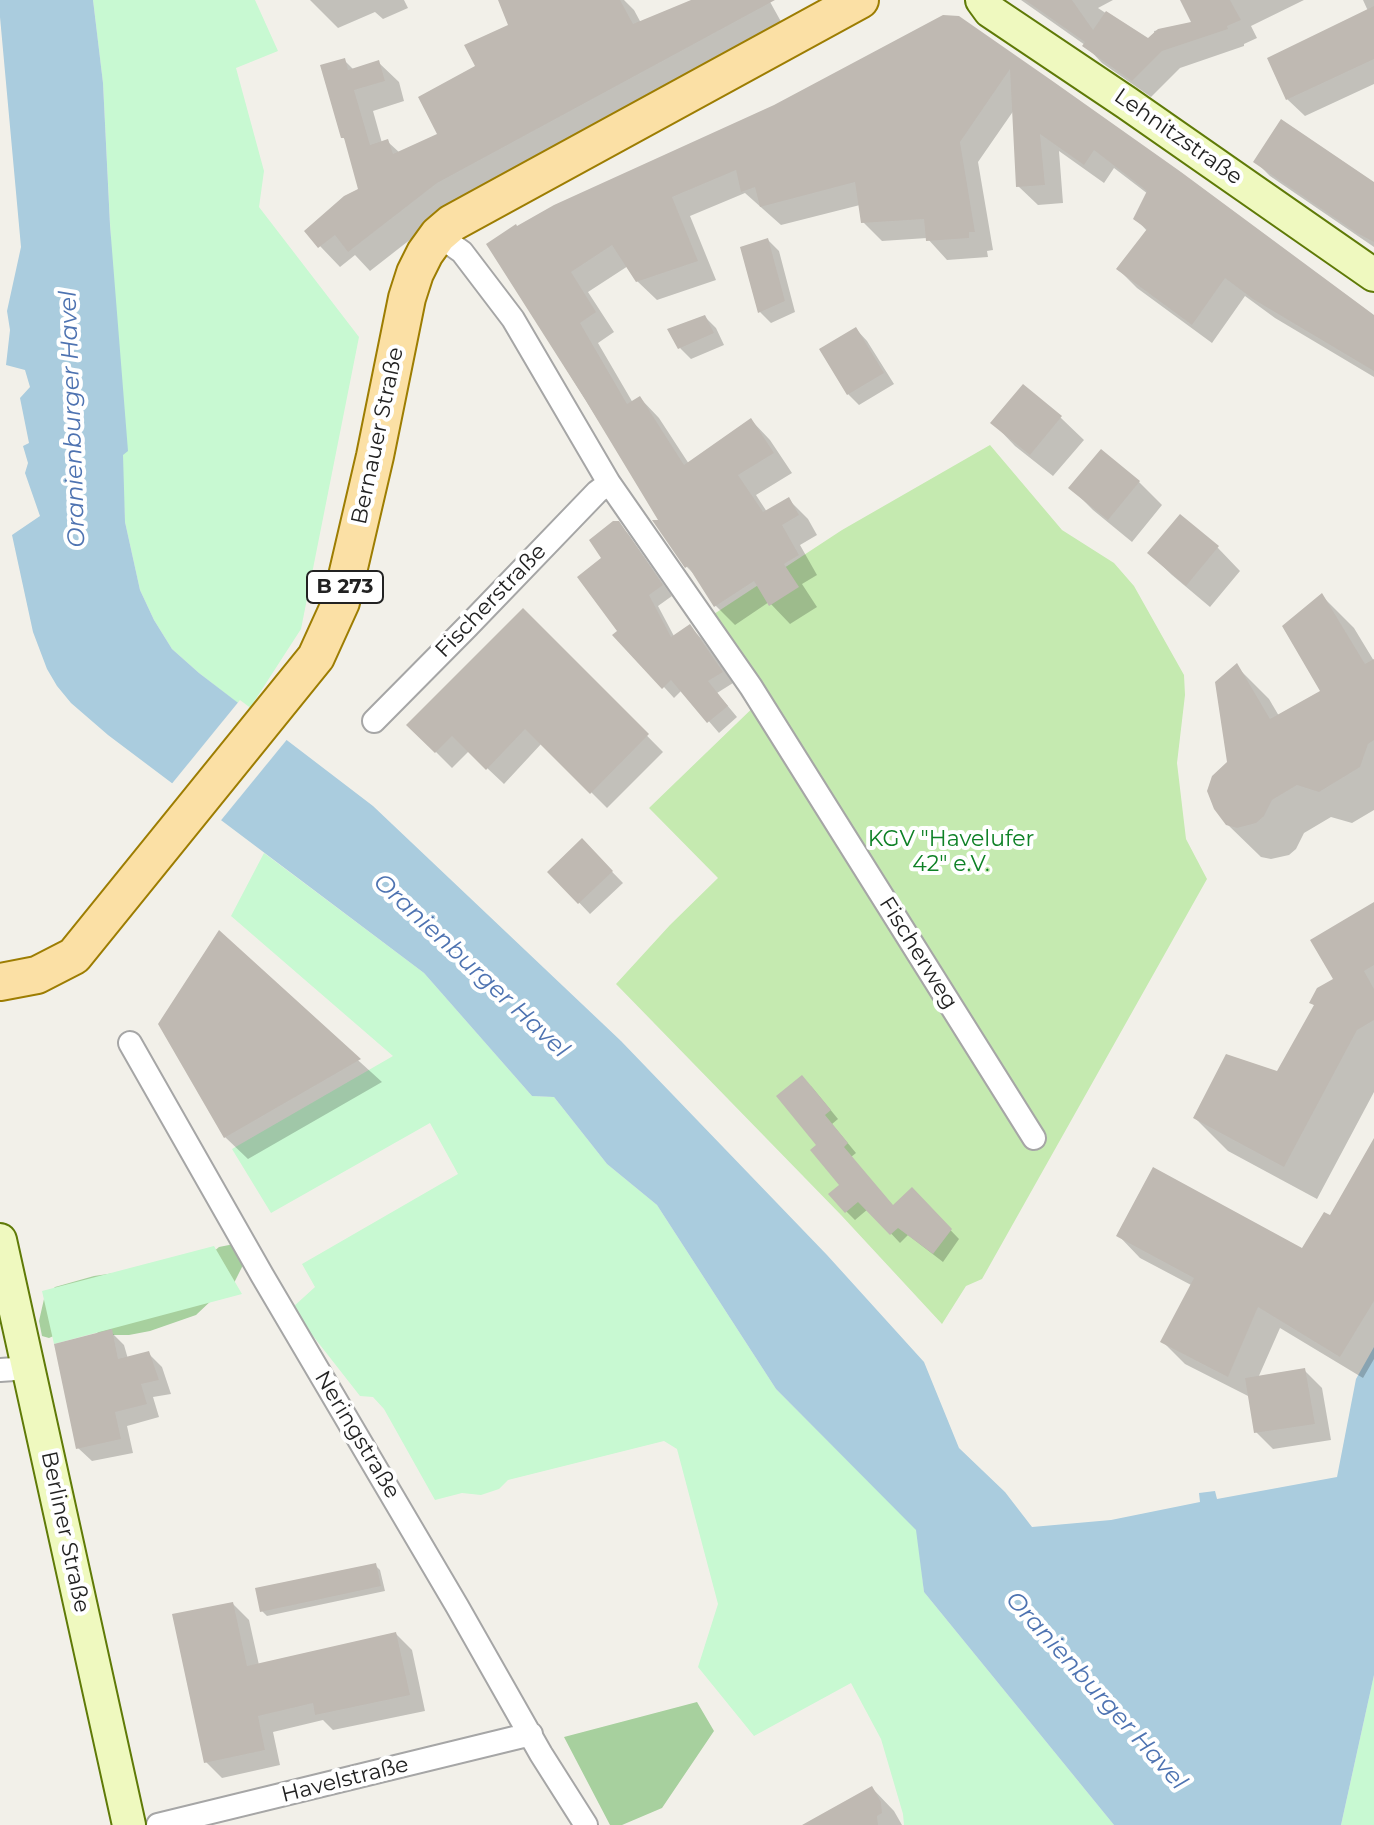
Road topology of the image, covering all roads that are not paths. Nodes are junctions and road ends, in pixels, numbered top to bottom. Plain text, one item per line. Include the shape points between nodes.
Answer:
1 (860, 0) edge
2 (982, 0) edge
3 (438, 235) junction
4 (1374, 275) edge
5 (609, 483) junction
6 (374, 721) dead end
7 (0, 982) edge
8 (130, 1043) dead end
9 (1034, 1138) dead end
10 (0, 1240) edge
11 (14, 1369) edge
12 (531, 1734) junction
13 (129, 1825) edge
14 (158, 1825) edge
15 (586, 1825) edge

1 - 3 main road, Bernauer Straße / B 273
2 - 4 main road, Lehnitzstraße via 990,11
3 - 5 street via 462,252 513,319
3 - 7 main road, Bernauer Straße / B 273 via 407,298 341,602 316,657 74,956 37,975
5 - 6 street, Fischerstraße
5 - 9 street, Fischerweg via 751,687
8 - 12 street, Neringstraße
10 - 11 main road, Berliner Straße
11 - 13 main road, Berliner Straße
12 - 14 street, Havelstraße
12 - 15 street, Neringstraße

